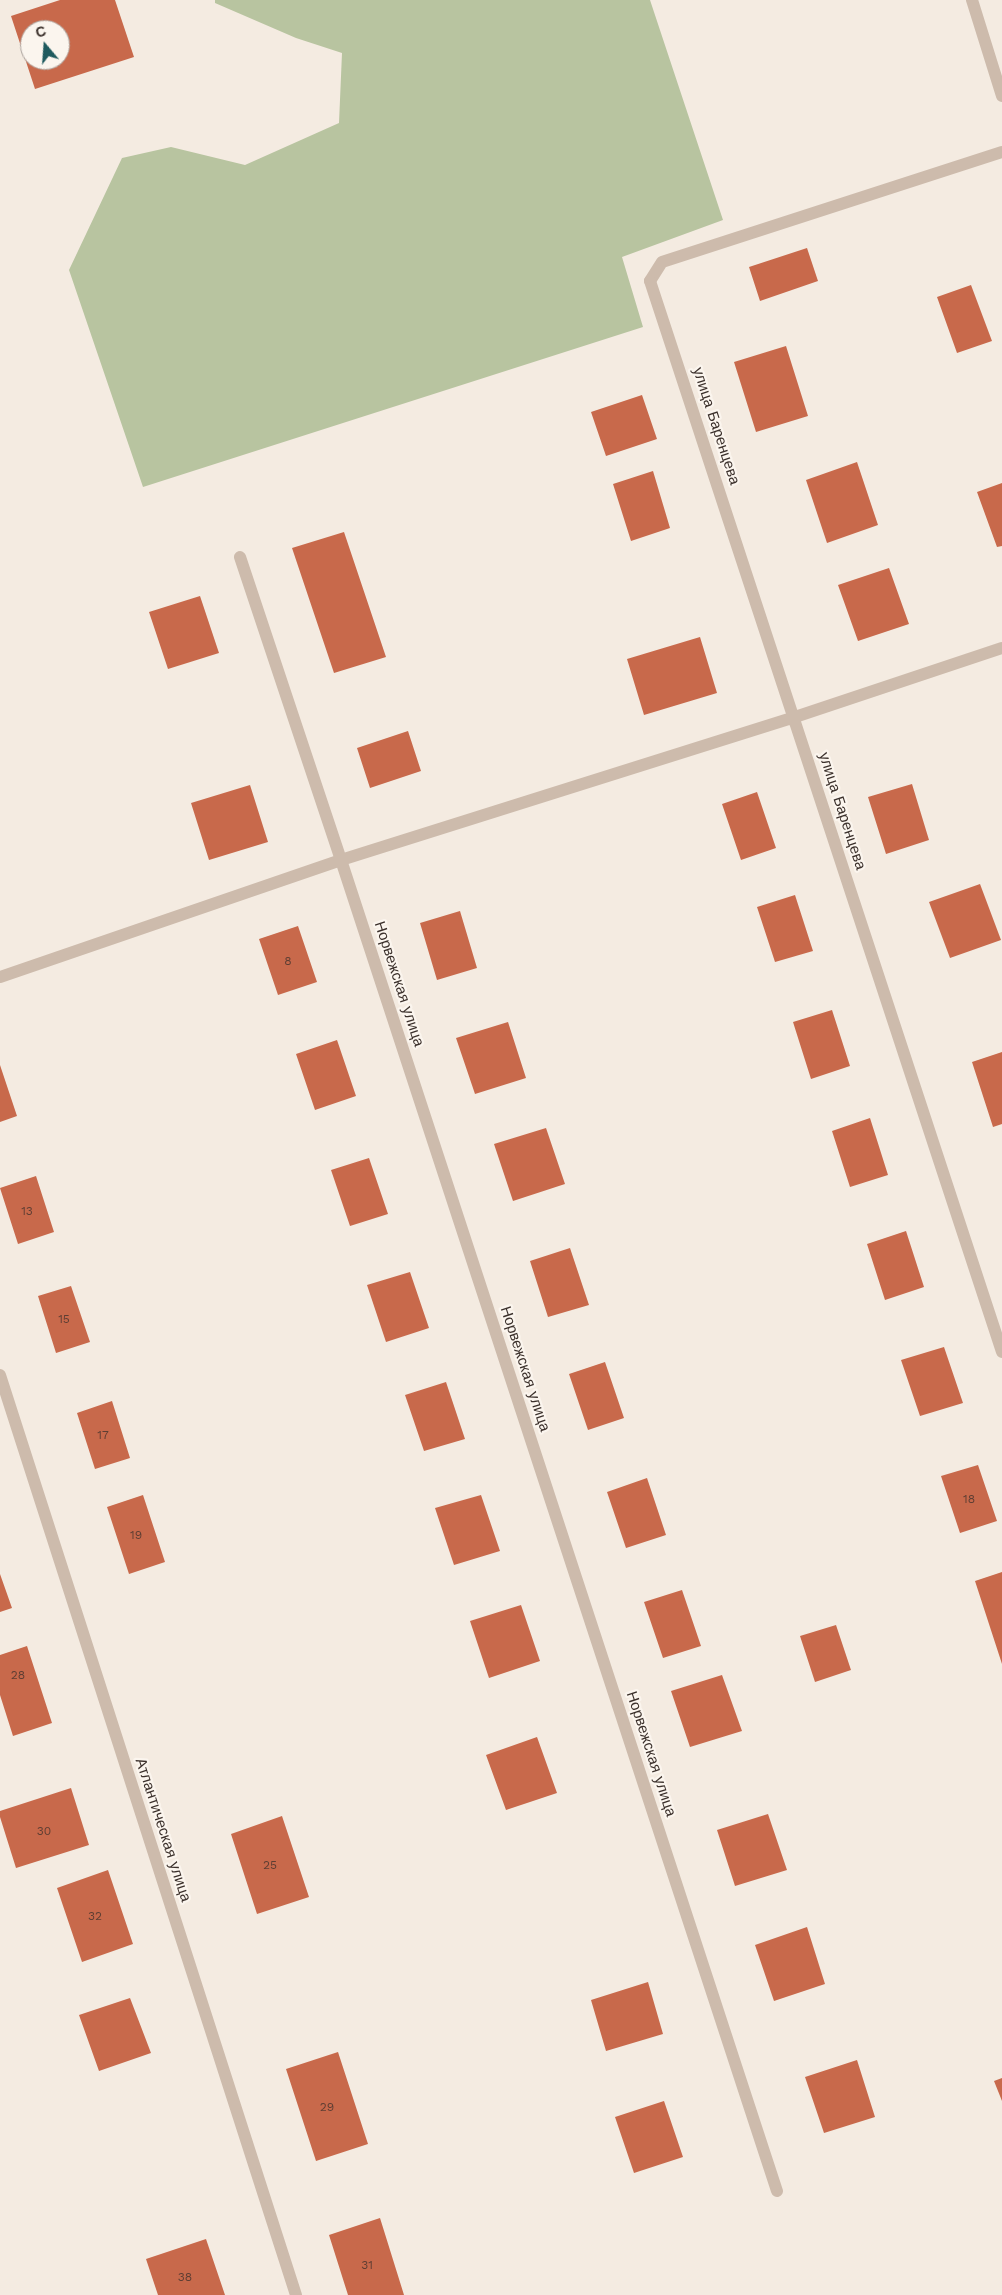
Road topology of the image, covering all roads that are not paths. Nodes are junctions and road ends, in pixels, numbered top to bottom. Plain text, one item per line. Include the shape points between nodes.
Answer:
1 (972, 0) edge
2 (1002, 96) edge
3 (1002, 152) edge
4 (240, 557) dead end
5 (1002, 648) edge
6 (794, 717) junction
7 (341, 860) junction
8 (0, 978) edge
9 (1002, 1352) edge
10 (0, 1375) edge
11 (777, 2191) dead end
12 (296, 2295) edge

1 - 2 street
3 - 6 street, улица Баренцева via 662,262 650,281
4 - 7 street, Норвежская улица
5 - 6 street
6 - 7 street
6 - 9 street, улица Баренцева
7 - 8 street
7 - 11 street, Норвежская улица
10 - 12 street, Атлантическая улица

